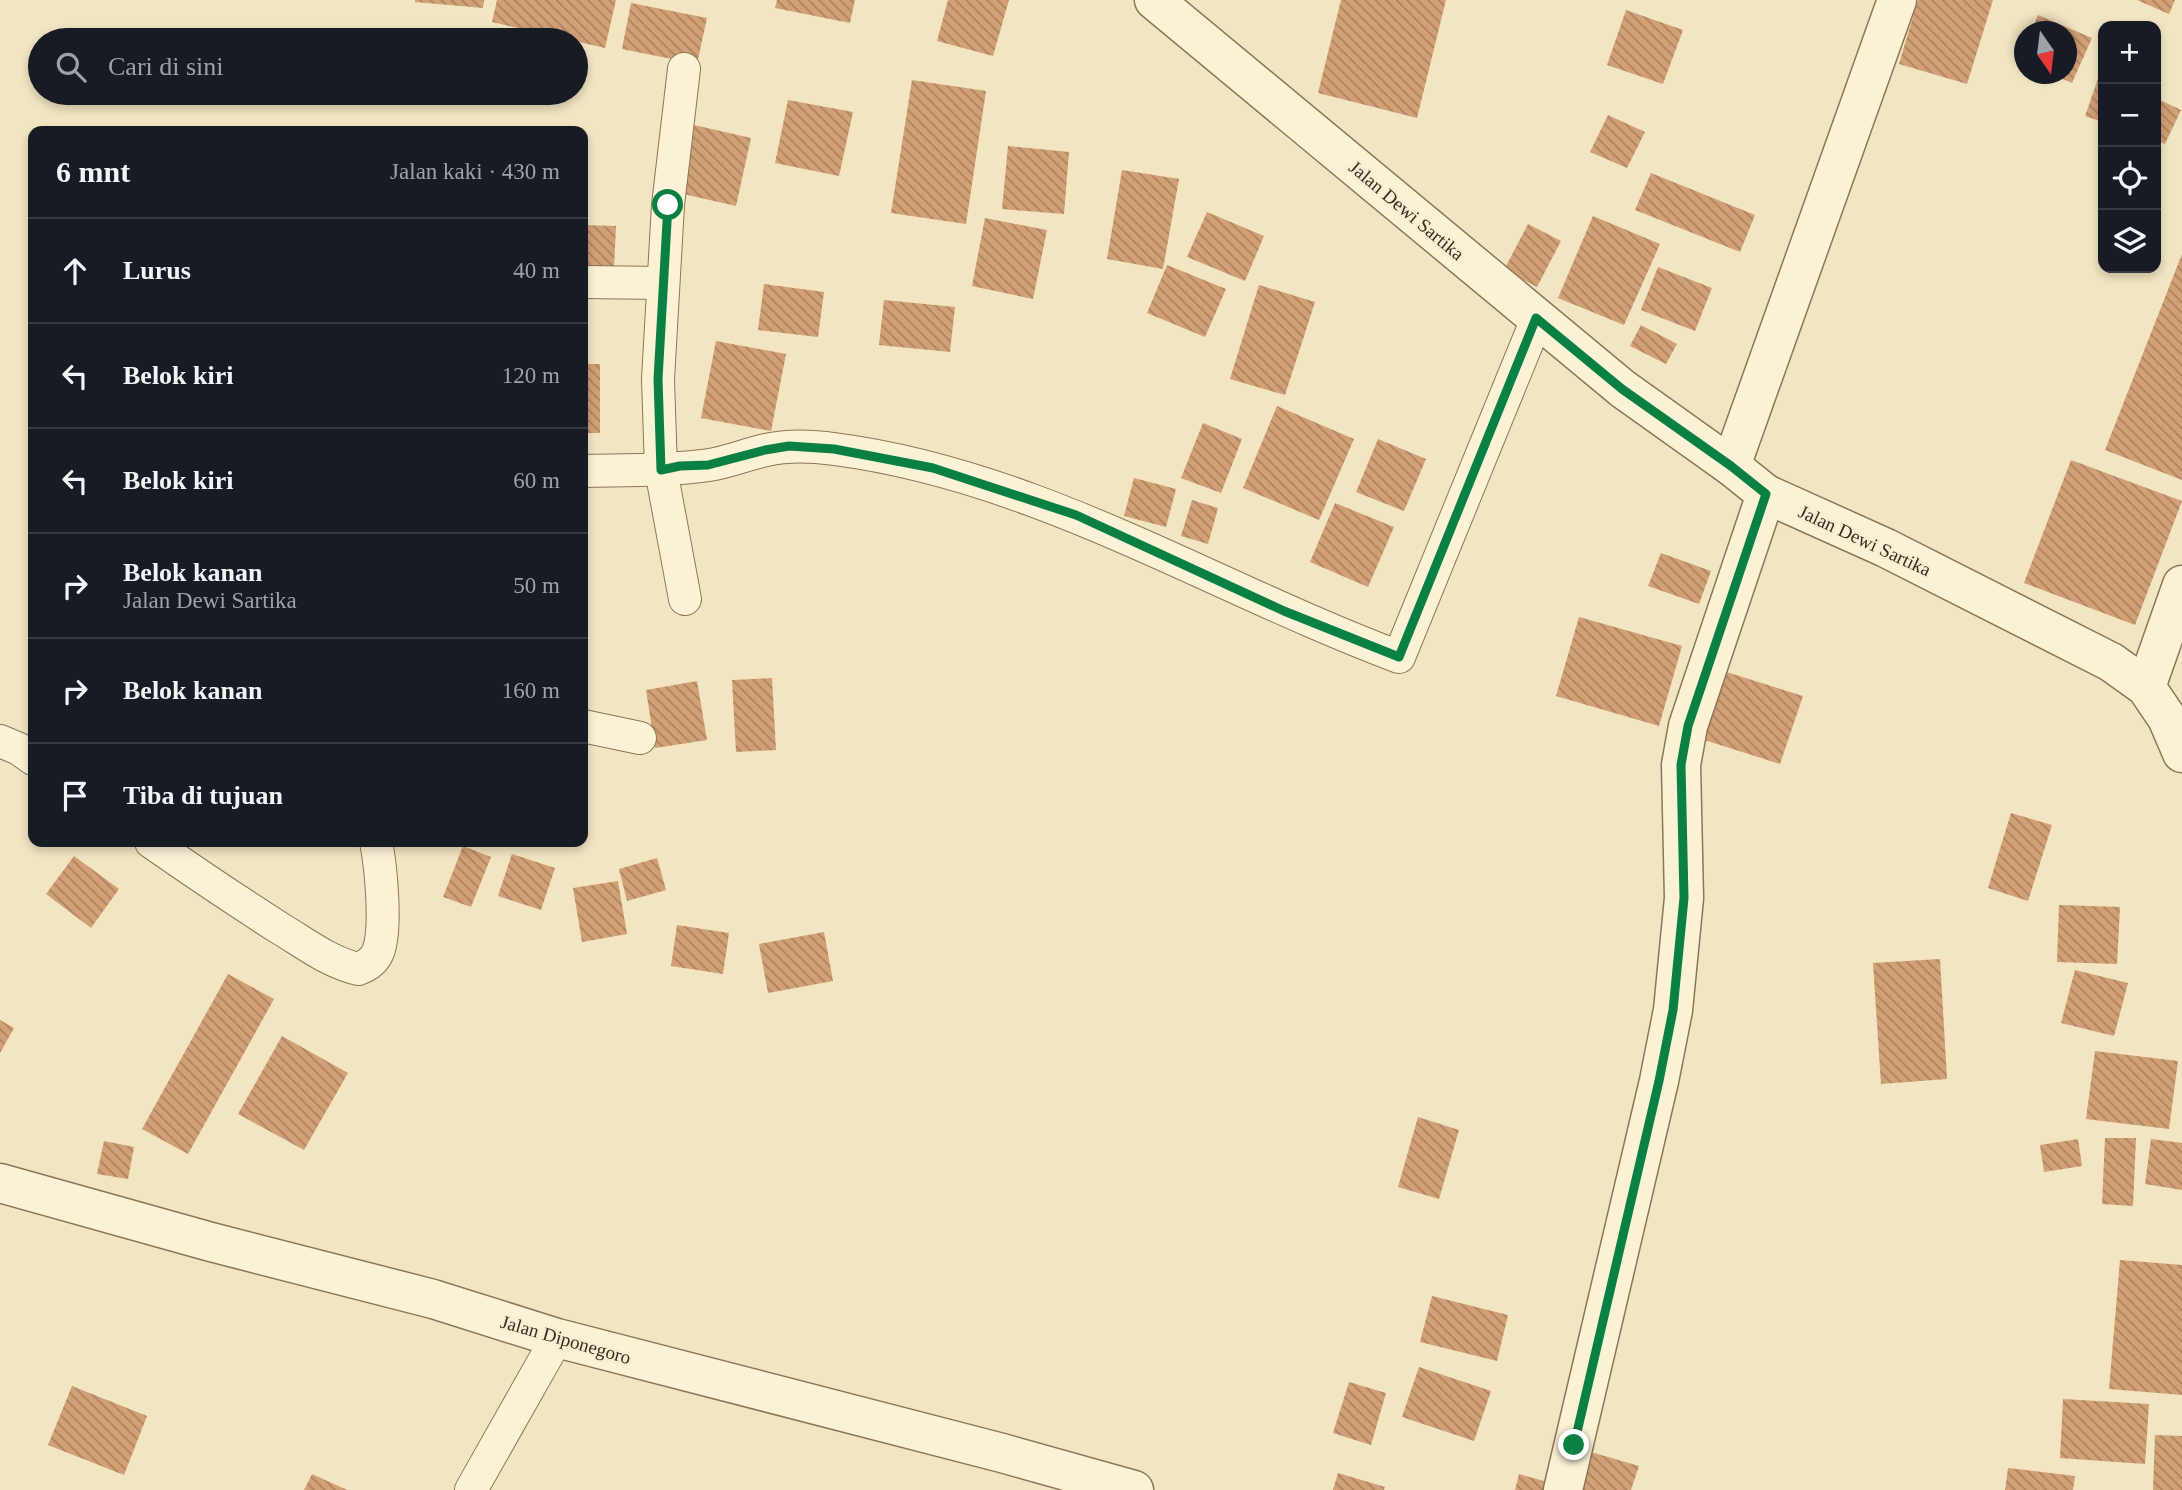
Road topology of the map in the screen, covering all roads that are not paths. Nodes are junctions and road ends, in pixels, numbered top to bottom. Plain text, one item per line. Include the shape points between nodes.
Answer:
1 (1154, 0) edge
2 (1897, 0) edge
3 (684, 69) dead end
4 (588, 282) edge
5 (663, 283) junction
6 (1536, 318) junction
7 (1731, 466) junction
8 (661, 470) junction
9 (588, 471) edge
10 (1766, 494) junction
11 (2182, 585) edge
12 (685, 599) dead end
13 (2146, 687) junction
14 (588, 727) edge
15 (640, 738) dead end
16 (2179, 740) edge
17 (0, 741) edge
18 (28, 755) edge
19 (159, 847) edge
20 (376, 847) edge
21 (6, 1193) edge
22 (557, 1338) junction
23 (471, 1490) edge
24 (1134, 1490) edge
25 (1563, 1490) edge

1 - 6 street, Jalan Dewi Sartika
2 - 7 street
3 - 5 street
4 - 5 street
5 - 8 street via 658,379
6 - 7 street, Jalan Dewi Sartika via 1622,389
6 - 8 street via 1399,657 1284,611 1076,515 933,468 834,449 789,446 708,465
7 - 10 street, Jalan Dewi Sartika
8 - 9 street
8 - 12 street
10 - 13 street, Jalan Dewi Sartika via 1975,593 2110,662
10 - 25 street via 1688,726 1681,765 1684,898 1673,1010
11 - 13 street
13 - 16 street, Jalan Dewi Sartika
14 - 15 street
17 - 18 street
19 - 20 street via 321,954 358,969 372,961 381,939
21 - 22 street, Jalan Diponegoro via 433,1299
22 - 23 street
22 - 24 street, Jalan Diponegoro

